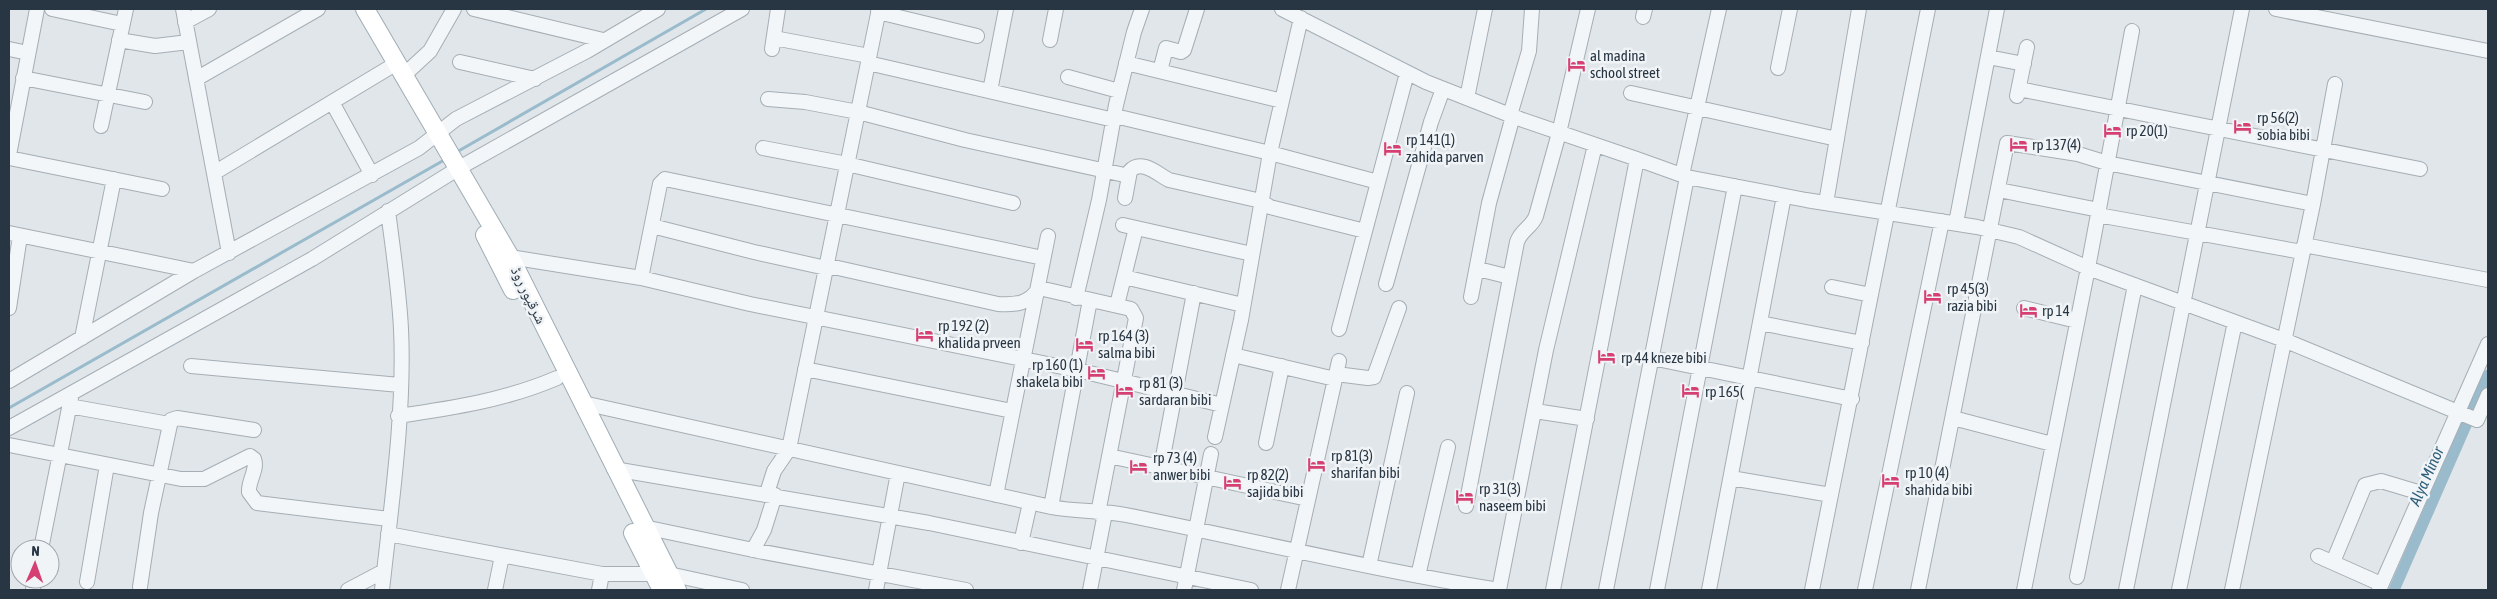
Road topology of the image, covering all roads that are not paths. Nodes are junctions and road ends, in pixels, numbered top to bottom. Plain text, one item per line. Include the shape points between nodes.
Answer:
1 (36, 9) edge
2 (52, 9) edge
3 (126, 9) edge
4 (209, 9) edge
5 (318, 9) edge
6 (351, 9) edge
7 (365, 9) edge
8 (454, 9) edge
9 (474, 9) edge
10 (658, 9) edge
11 (742, 9) edge
12 (778, 9) edge
13 (1006, 9) edge
14 (1056, 9) edge
15 (1142, 9) edge
16 (1197, 9) edge
17 (1282, 9) edge
18 (1485, 9) edge
19 (1532, 9) edge
20 (1588, 9) edge
21 (1719, 9) edge
22 (1790, 9) edge
23 (1859, 9) edge
24 (1928, 9) edge
25 (1997, 9) edge
26 (2242, 9) edge
27 (2276, 9) edge
28 (879, 10) edge
29 (531, 14) edge
30 (2337, 14) edge
31 (184, 16) edge
32 (1301, 18) junction
33 (122, 24) junction
34 (2132, 31) dead end
35 (977, 36) dead end
36 (119, 40) junction
37 (603, 40) junction
38 (1050, 40) dead end
39 (189, 42) junction
40 (2027, 47) dead end
41 (9, 49) edge
42 (2488, 51) edge
43 (28, 53) junction
44 (1988, 57) junction
45 (869, 60) junction
46 (460, 62) dead end
47 (1126, 63) junction
48 (2024, 64) junction
49 (1778, 68) dead end
50 (396, 69) junction
51 (1160, 71) junction
52 (1407, 72) junction
53 (1068, 77) dead end
54 (23, 78) junction
55 (196, 79) junction
56 (535, 79) junction
57 (2335, 84) dead end
58 (1443, 89) junction
59 (990, 91) junction
60 (1119, 91) junction
61 (1631, 93) dead end
62 (107, 95) junction
63 (1467, 98) junction
64 (768, 99) dead end
65 (1282, 101) junction
66 (145, 102) dead end
67 (332, 102) junction
68 (14, 103) edge
69 (1697, 108) junction
70 (2118, 108) junction
71 (858, 112) junction
72 (1512, 116) junction
73 (1114, 118) junction
74 (101, 126) dead end
75 (2219, 128) junction
76 (1559, 132) junction
77 (434, 137) junction
78 (1836, 139) junction
79 (1594, 145) junction
80 (763, 148) dead end
81 (2322, 150) junction
82 (1270, 153) junction
83 (9, 156) edge
84 (1637, 159) junction
85 (2107, 163) junction
86 (847, 164) junction
87 (452, 166) junction
88 (2420, 169) dead end
89 (1105, 171) junction
90 (214, 173) junction
91 (372, 175) junction
92 (1129, 176) junction
93 (1685, 176) junction
94 (114, 179) junction
95 (1378, 182) junction
96 (2208, 183) junction
97 (1735, 186) junction
98 (162, 189) dead end
99 (1999, 190) junction
100 (1784, 196) junction
101 (1125, 198) dead end
102 (1261, 201) junction
103 (1013, 203) dead end
104 (1826, 203) junction
105 (2313, 204) junction
106 (388, 212) junction
107 (1886, 212) junction
108 (2098, 212) junction
109 (836, 216) junction
110 (1949, 222) junction
111 (652, 226) junction
112 (1991, 230) junction
113 (1365, 231) junction
114 (2197, 233) junction
115 (14, 234) edge
116 (1048, 236) dead end
117 (2303, 248) junction
118 (99, 252) junction
119 (229, 253) junction
120 (1252, 254) junction
121 (510, 256) junction
122 (1043, 258) junction
123 (826, 268) junction
124 (2088, 268) junction
125 (1478, 269) junction
126 (194, 272) junction
127 (1510, 277) junction
128 (641, 278) junction
129 (1124, 278) junction
130 (2488, 280) edge
131 (1386, 284) dead end
132 (2135, 285) junction
133 (1832, 287) dead end
134 (1038, 288) junction
135 (1194, 293) junction
136 (1871, 294) junction
137 (1471, 297) dead end
138 (1083, 299) junction
139 (2183, 303) junction
140 (1117, 305) junction
141 (1243, 305) junction
142 (9, 308) edge
143 (1399, 308) dead end
144 (2024, 308) dead end
145 (816, 318) junction
146 (2078, 322) junction
147 (2235, 322) junction
148 (1760, 323) junction
149 (1339, 329) dead end
150 (82, 338) junction
151 (2284, 340) junction
152 (1862, 343) junction
153 (2488, 344) edge
154 (1233, 355) junction
155 (1652, 358) junction
156 (1023, 361) junction
157 (191, 366) dead end
158 (1282, 366) junction
159 (1701, 367) junction
160 (805, 369) junction
161 (1077, 370) junction
162 (1337, 371) junction
163 (557, 378) junction
164 (1750, 378) junction
165 (9, 381) edge
166 (1124, 382) junction
167 (400, 385) junction
168 (1407, 392) dead end
169 (1175, 393) junction
170 (2488, 395) edge
171 (1852, 398) junction
172 (70, 399) junction
173 (583, 403) junction
174 (1222, 405) junction
175 (1012, 411) junction
176 (2458, 411) junction
177 (1535, 412) junction
178 (398, 416) junction
179 (1953, 418) junction
180 (1587, 419) junction
181 (169, 424) junction
182 (9, 428) edge
183 (254, 430) dead end
184 (1215, 437) dead end
185 (1266, 443) dead end
186 (2052, 444) junction
187 (1448, 447) dead end
188 (789, 449) junction
189 (10, 450) edge
190 (1211, 454) dead end
191 (60, 455) junction
192 (1109, 456) junction
193 (107, 465) junction
194 (1161, 467) junction
195 (614, 468) junction
196 (898, 473) junction
197 (159, 476) junction
198 (1207, 477) junction
199 (1731, 478) junction
200 (2421, 493) junction
201 (771, 494) junction
202 (996, 495) junction
203 (1831, 495) junction
204 (1308, 499) junction
205 (1030, 503) junction
206 (1466, 506) dead end
207 (1051, 507) junction
208 (1102, 513) junction
209 (890, 516) junction
210 (389, 519) junction
211 (644, 527) junction
212 (1196, 530) junction
213 (388, 534) junction
214 (43, 539) edge
215 (1021, 543) junction
216 (753, 550) junction
217 (1295, 552) junction
218 (502, 556) junction
219 (2318, 556) dead end
220 (1095, 558) junction
221 (2333, 562) junction
222 (1368, 566) junction
223 (384, 571) junction
224 (602, 574) junction
225 (879, 574) junction
226 (1418, 576) junction
227 (2077, 577) dead end
228 (662, 580) edge
229 (87, 582) dead end
230 (1186, 584) edge
231 (140, 587) dead end
232 (2380, 587) edge
233 (348, 590) edge
234 (382, 590) edge
235 (495, 590) edge
236 (600, 590) edge
237 (677, 590) edge
238 (742, 590) edge
239 (876, 590) edge
240 (966, 590) edge
241 (1090, 590) edge
242 (1251, 590) edge
243 (1288, 590) edge
244 (1499, 590) edge
245 (1553, 590) edge
246 (1606, 590) edge
247 (1657, 590) edge
248 (1709, 590) edge
249 (1812, 590) edge
250 (1865, 590) edge
251 (1918, 590) edge
252 (2024, 590) edge
253 (2126, 590) edge
254 (2179, 590) edge
255 (2232, 590) edge

1 - 43 street
2 - 33 street
3 - 33 street
4 - 31 street
5 - 55 street
6 - 50 main road, شرقپور روڈ
7 - 50 main road, شرقپور روڈ
8 - 50 street via 430,51
9 - 29 street
10 - 37 street
11 - 87 street
12 - 45 street via 773,44
13 - 59 street
14 - 38 street
15 - 47 street
16 - 51 street via 1184,50 1166,48
17 - 32 street
18 - 63 street
19 - 72 street via 1529,51
20 - 76 street
21 - 69 street
22 - 49 street
23 - 78 street
24 - 107 street
25 - 44 street
26 - 75 street
27 - 30 street
28 - 35 street
28 - 45 street
29 - 37 street
30 - 42 street
31 - 39 street
32 - 52 street
32 - 65 street
33 - 36 street
34 - 70 street
36 - 39 street via 155,46
36 - 62 street
37 - 56 street
39 - 55 street
40 - 48 street
41 - 43 street
43 - 54 street
44 - 48 street
44 - 110 street
45 - 59 street
45 - 71 street
46 - 56 street
47 - 51 street
47 - 60 street
48 - 70 street via 2018,93
50 - 67 street
50 - 77 main road, شرقپور روڈ
51 - 65 street
52 - 58 street
52 - 95 street
53 - 60 street
54 - 62 street
54 - 68 street
55 - 90 street
56 - 77 street via 456,119
57 - 81 street
58 - 63 street
58 - 131 street via 1430,122
59 - 73 street
60 - 73 street
61 - 69 street
62 - 66 street
62 - 74 street
63 - 72 street
64 - 71 street
65 - 82 street
67 - 90 street
67 - 91 street
68 - 83 street
69 - 78 street
69 - 93 street
70 - 75 street
70 - 85 street
71 - 86 street
71 - 89 street
72 - 76 street
72 - 125 street via 1490,203
73 - 82 street
73 - 89 street
75 - 81 street
75 - 96 street
76 - 79 street
76 - 127 street via 1536,216 1520,235
77 - 87 main road, شرقپور روڈ
77 - 91 street
78 - 104 street
79 - 84 street
79 - 177 street via 1548,341
80 - 86 street
81 - 88 street
81 - 105 street
82 - 95 street
82 - 102 street
83 - 94 street
84 - 93 street
84 - 180 street
85 - 96 street
85 - 99 street via 2087,156 2010,142 2005,147
85 - 108 street
86 - 103 street
86 - 109 street
87 - 106 street
87 - 121 main road, شرقپور روڈ
87 - 163 main road, شرقپور روڈ
89 - 92 street
89 - 138 street
90 - 119 street
91 - 119 street
92 - 101 street
92 - 102 street via 1135,167 1151,169 1169,180
93 - 97 street
93 - 155 street
94 - 98 street
94 - 118 street
95 - 113 street
96 - 105 street
96 - 114 street
97 - 100 street
97 - 159 street
99 - 108 street
99 - 112 street
100 - 104 street
100 - 148 street
102 - 113 street via 1270,207
102 - 120 street
104 - 107 street
105 - 117 street
106 - 167 street via 400,328
106 - 172 street
107 - 110 street
107 - 136 street
108 - 114 street
108 - 124 street
109 - 111 street via 665,179 660,184
109 - 122 street
109 - 123 street
110 - 112 street
110 - 250 street
111 - 123 street
111 - 128 street
112 - 124 street via 2019,237
112 - 179 street
113 - 149 street
114 - 117 street
114 - 139 street
115 - 118 street
115 - 142 street
116 - 122 street
117 - 130 street
117 - 151 street
118 - 126 street
118 - 150 street
119 - 126 street
120 - 129 street via 1129,226
120 - 141 street
121 - 128 street
121 - 173 main road, شرقپور روڈ
122 - 134 street
123 - 134 street via 998,304 1023,303 1030,300
123 - 145 street
124 - 132 street
124 - 146 street
125 - 127 street
125 - 137 street
126 - 150 street
127 - 206 street
128 - 145 street
129 - 135 street
129 - 140 street
132 - 139 street
132 - 227 street
133 - 136 street
134 - 138 street
134 - 156 street
135 - 141 street
135 - 169 street
136 - 152 street
138 - 140 street
138 - 161 street
139 - 147 street
139 - 253 street
140 - 166 street via 1131,309 1136,316
141 - 154 street
143 - 162 street via 1374,377
144 - 146 street
145 - 156 street
145 - 160 street
146 - 186 street
147 - 151 street
147 - 254 street
148 - 152 street
148 - 164 street
150 - 165 street
151 - 176 street
151 - 255 street
152 - 171 street
153 - 176 street
154 - 158 street
154 - 174 street
155 - 159 street
155 - 246 street
156 - 161 street
156 - 175 street
157 - 167 street
158 - 162 street
158 - 185 street
159 - 164 street
159 - 247 street
160 - 175 street
160 - 188 street
161 - 166 street
161 - 207 street
162 - 204 street
163 - 178 street via 496,400
163 - 228 main road, شرقپور روڈ
164 - 171 street
164 - 199 street
166 - 169 street
166 - 192 street
167 - 178 street
168 - 222 street
169 - 174 street
169 - 194 street
170 - 176 street via 2477,420
171 - 203 street
172 - 181 street
172 - 182 street
172 - 191 street
173 - 188 street
173 - 195 main road, شرقپور روڈ
174 - 184 street
175 - 202 street
176 - 200 street
177 - 180 street
177 - 244 street
178 - 210 street
179 - 186 street
179 - 251 street
180 - 245 street
181 - 183 street via 177,418
181 - 197 street
186 - 252 street
187 - 226 street
188 - 196 street
188 - 201 street via 774,471
189 - 191 street
190 - 198 street
191 - 193 street
191 - 214 street
192 - 194 street
192 - 208 street
193 - 197 street
193 - 229 street
194 - 198 street
195 - 201 street
195 - 211 main road, شرقپور روڈ
196 - 202 street
196 - 209 street
197 - 210 street via 204,479 250,456 256,465 249,492 257,504
197 - 231 street
198 - 204 street
198 - 212 street
199 - 203 street
199 - 248 street
200 - 221 street via 2381,481 2365,485
200 - 232 street
201 - 209 street
201 - 216 street via 764,530
202 - 205 street
203 - 249 street
204 - 217 street
205 - 207 street
205 - 215 street
207 - 208 street
208 - 212 street via 1124,514
208 - 220 street
209 - 215 street
209 - 225 street
210 - 213 street
211 - 216 street
211 - 228 main road, شرقپور روڈ
212 - 217 street
212 - 230 street
213 - 218 street
213 - 223 street
215 - 220 street
216 - 225 street
217 - 222 street
217 - 243 street
218 - 224 street
218 - 235 street
219 - 221 street
220 - 230 street
220 - 241 street
221 - 232 street
222 - 226 street
223 - 233 street
223 - 234 street
224 - 228 street
224 - 236 street
225 - 239 street
225 - 240 street
226 - 244 street
228 - 237 main road, شرقپور روڈ
228 - 238 street
230 - 242 street

